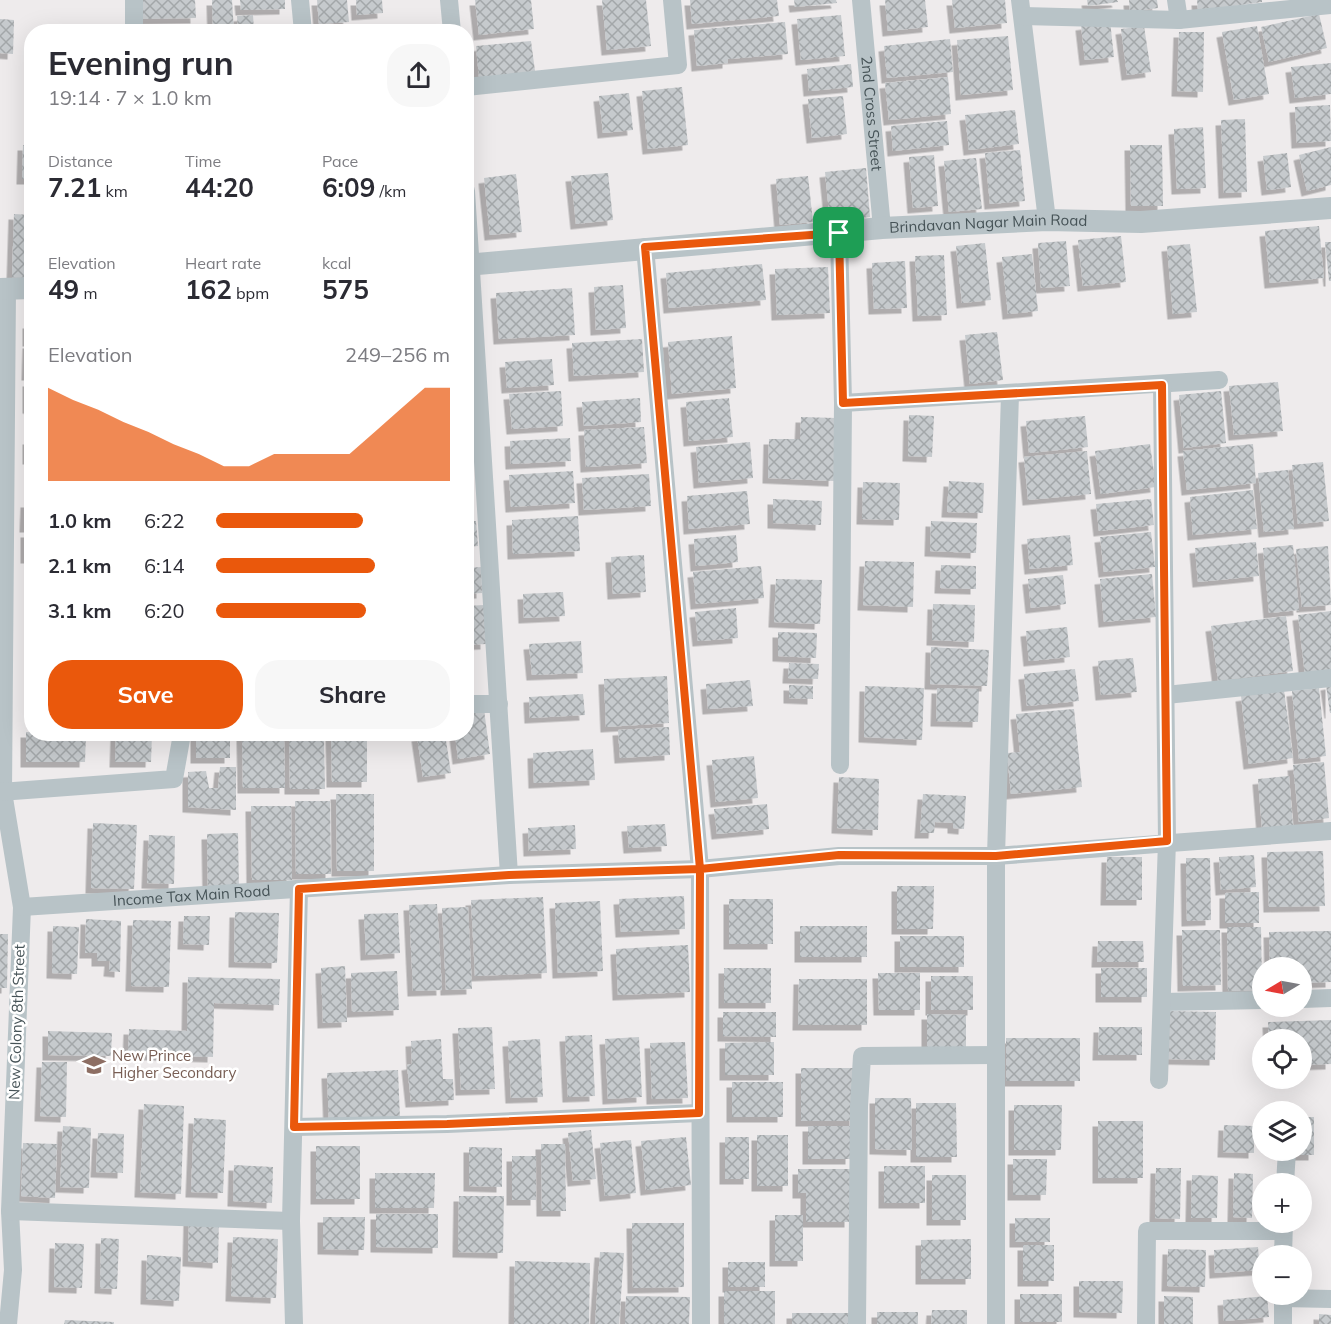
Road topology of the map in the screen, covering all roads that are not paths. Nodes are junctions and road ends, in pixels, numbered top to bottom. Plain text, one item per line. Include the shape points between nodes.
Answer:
1 (134, 0) edge
2 (300, 0) edge
3 (449, 0) edge
4 (672, 0) edge
5 (861, 0) edge
6 (1176, 0) edge
7 (1331, 5) edge
8 (1022, 8) edge
9 (1179, 20) junction
10 (134, 24) edge
11 (302, 24) edge
12 (451, 24) edge
13 (474, 86) edge
14 (1331, 208) edge
15 (1047, 220) junction
16 (882, 228) junction
17 (839, 233) junction
18 (645, 247) junction
19 (474, 265) edge
20 (24, 288) edge
21 (3, 289) edge
22 (474, 326) edge
23 (1219, 380) dead end
24 (1162, 385) junction
25 (1010, 394) junction
26 (843, 403) junction
27 (1331, 678) edge
28 (1166, 696) junction
29 (474, 704) edge
30 (499, 704) junction
31 (181, 741) edge
32 (840, 765) dead end
33 (2, 792) edge
34 (1331, 831) edge
35 (1167, 841) junction
36 (996, 856) junction
37 (700, 869) junction
38 (509, 875) junction
39 (299, 889) junction
40 (22, 907) junction
41 (1331, 998) edge
42 (1312, 999) edge
43 (1252, 1000) edge
44 (1162, 1002) junction
45 (9, 1004) edge
46 (996, 1055) junction
47 (1159, 1080) dead end
48 (699, 1113) junction
49 (294, 1127) junction
50 (6, 1165) edge
51 (10, 1211) junction
52 (291, 1221) junction
53 (1252, 1228) edge
54 (1312, 1298) edge
55 (1331, 1299) edge
56 (1283, 1305) edge
57 (8, 1324) edge
58 (294, 1324) edge
59 (701, 1324) edge
60 (857, 1324) edge
61 (996, 1324) edge
62 (1146, 1324) edge
63 (1283, 1324) edge

1 - 10 street
2 - 11 street
3 - 12 street
4 - 13 street via 678,65
5 - 16 street, 2nd Cross Street
6 - 9 street
7 - 9 street
8 - 9 street
8 - 15 street
14 - 15 street, Brindavan Nagar Main Road via 1141,222
15 - 16 street, Brindavan Nagar Main Road
16 - 17 street, Brindavan Nagar Main Road
17 - 18 street, Brindavan Nagar Main Road
17 - 26 street
18 - 19 street, Brindavan Nagar Main Road
18 - 37 street
20 - 21 street
21 - 33 street, New Colony 8th Street
22 - 30 street
23 - 24 street
24 - 25 street
24 - 28 street
25 - 26 street
25 - 36 street
26 - 32 street
27 - 28 street
28 - 35 street
29 - 30 street
30 - 38 street
31 - 33 street via 174,779
33 - 40 street, New Colony 8th Street
34 - 35 street, Income Tax Main Road
35 - 36 street, Income Tax Main Road
35 - 44 street
36 - 37 street, Income Tax Main Road via 839,855
36 - 46 street
37 - 38 street, Income Tax Main Road
37 - 48 street
38 - 39 street, Income Tax Main Road
39 - 40 street, Income Tax Main Road
39 - 49 street
40 - 45 street, New Colony 8th Street
41 - 42 street
43 - 44 street
44 - 47 street
45 - 50 street, New Colony 8th Street
46 - 60 street via 862,1056
46 - 61 street
48 - 49 street
48 - 59 street
49 - 52 street
50 - 51 street, New Colony 8th Street
51 - 52 street
51 - 57 street, New Colony 8th Street via 13,1270
52 - 58 street
53 - 62 street via 1146,1231
54 - 55 street
56 - 63 street

